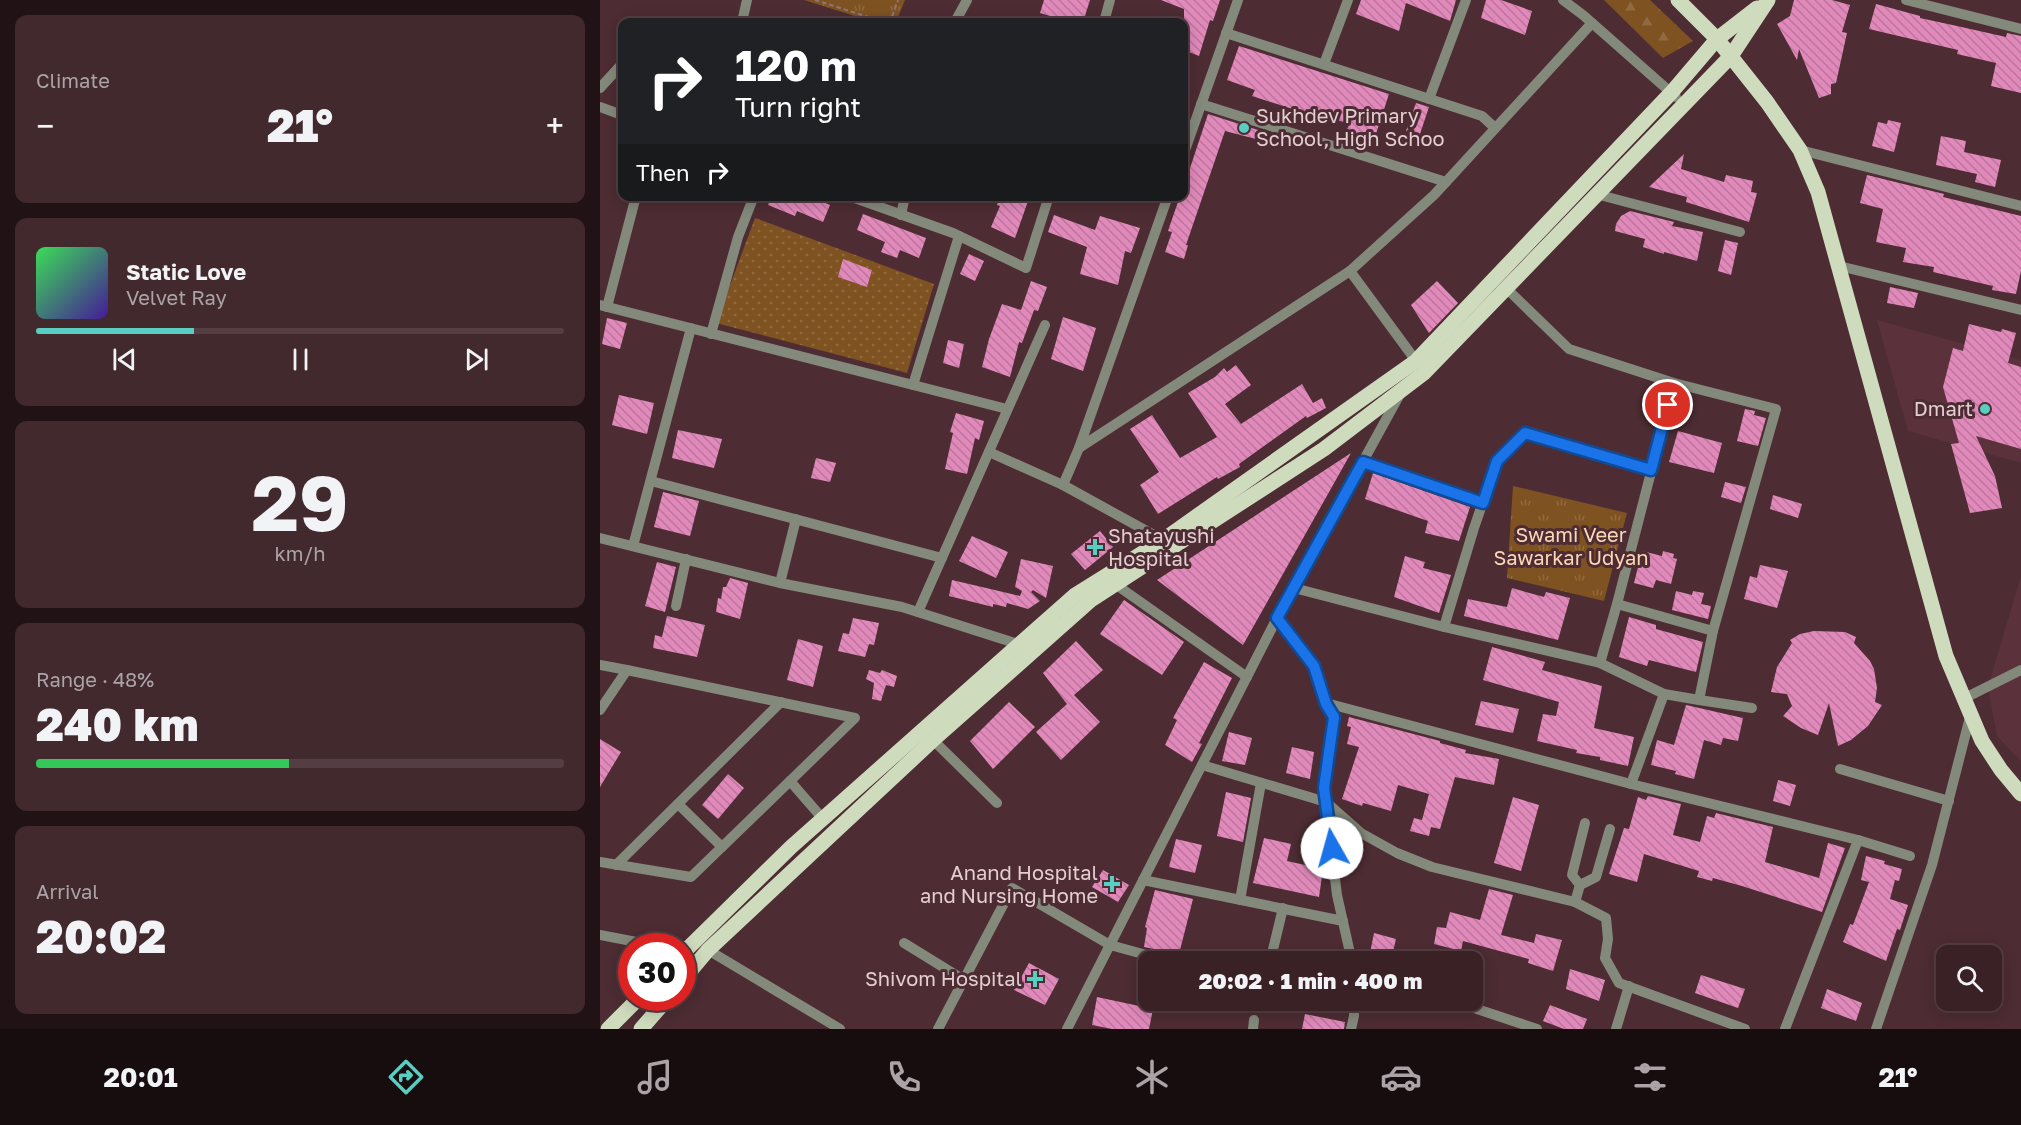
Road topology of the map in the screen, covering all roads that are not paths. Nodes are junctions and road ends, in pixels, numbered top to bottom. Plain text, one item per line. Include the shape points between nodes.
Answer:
1 (747, 0) edge
2 (967, 0) edge
3 (1110, 0) edge
4 (1238, 0) edge
5 (1348, 0) edge
6 (1466, 0) edge
7 (1563, 0) edge
8 (1678, 0) edge
9 (1768, 0) edge
10 (1906, 0) edge
11 (743, 18) edge
12 (957, 18) edge
13 (1105, 18) edge
14 (1592, 22) junction
15 (2021, 29) edge
16 (1226, 33) junction
17 (1717, 39) junction
18 (1731, 56) junction
19 (1324, 64) junction
20 (618, 68) edge
21 (600, 88) edge
22 (1671, 93) junction
23 (1429, 99) junction
24 (1201, 104) junction
25 (1683, 104) junction
26 (600, 107) edge
27 (618, 114) edge
28 (1496, 128) junction
29 (1188, 141) edge
30 (1800, 150) junction
31 (1446, 182) junction
32 (1596, 194) junction
33 (634, 201) edge
34 (752, 201) edge
35 (863, 201) edge
36 (903, 201) edge
37 (1047, 201) edge
38 (1166, 201) edge
39 (2021, 206) edge
40 (901, 215) junction
41 (1740, 232) dead end
42 (959, 236) junction
43 (1839, 266) junction
44 (1350, 270) junction
45 (1506, 288) junction
46 (603, 306) edge
47 (2021, 310) edge
48 (1045, 325) dead end
49 (691, 328) junction
50 (711, 333) junction
51 (1420, 367) junction
52 (1674, 383) junction
53 (913, 385) junction
54 (1403, 389) junction
55 (1007, 409) junction
56 (1079, 448) junction
57 (988, 452) junction
58 (1363, 462) junction
59 (1651, 470) junction
60 (651, 481) junction
61 (1063, 485) junction
62 (1483, 503) junction
63 (796, 519) junction
64 (600, 538) edge
65 (1163, 540) junction
66 (633, 546) junction
67 (942, 558) junction
68 (686, 559) junction
69 (780, 583) junction
70 (1115, 584) junction
71 (1294, 588) junction
72 (1617, 604) junction
73 (676, 606) dead end
74 (918, 612) junction
75 (1277, 618) junction
76 (1444, 627) junction
77 (1713, 631) junction
78 (1019, 645) junction
79 (1036, 649) junction
80 (1600, 663) junction
81 (600, 665) edge
82 (627, 670) junction
83 (2021, 670) edge
84 (1247, 677) junction
85 (1664, 694) junction
86 (1963, 699) junction
87 (1699, 700) junction
88 (781, 702) junction
89 (1326, 704) junction
90 (1752, 708) dead end
91 (600, 710) edge
92 (1970, 717) junction
93 (933, 740) junction
94 (1202, 765) junction
95 (1840, 769) dead end
96 (790, 781) junction
97 (1261, 783) junction
98 (1630, 784) junction
99 (2021, 794) edge
100 (1948, 801) junction
101 (1326, 802) junction
102 (997, 803) dead end
103 (678, 804) junction
104 (823, 819) junction
105 (1585, 823) dead end
106 (1610, 829) dead end
107 (1858, 840) junction
108 (722, 847) junction
109 (1910, 856) dead end
110 (600, 862) edge
111 (616, 865) junction
112 (1143, 880) junction
113 (1580, 885) junction
114 (1240, 900) junction
115 (1575, 902) junction
116 (1282, 908) junction
117 (1343, 921) junction
118 (600, 935) edge
119 (618, 938) edge
120 (696, 939) edge
121 (904, 942) dead end
122 (1110, 945) junction
123 (1272, 951) edge
124 (1350, 951) edge
125 (1138, 953) edge
126 (696, 954) edge
127 (704, 955) junction
128 (696, 964) edge
129 (964, 980) junction
130 (1629, 986) junction
131 (626, 1011) edge
132 (657, 1011) edge
133 (1354, 1011) edge
134 (1483, 1011) edge
135 (608, 1029) edge
136 (641, 1029) edge
137 (840, 1029) edge
138 (938, 1029) edge
139 (1067, 1029) edge
140 (1351, 1029) edge
141 (1537, 1029) edge
142 (1616, 1029) edge
143 (1744, 1029) edge
144 (1785, 1029) edge
145 (1876, 1029) edge

1 - 11 street
2 - 12 street
3 - 13 street
4 - 16 street
5 - 19 street
6 - 23 street
7 - 14 street
8 - 17 main road
9 - 17 main road
9 - 18 main road
10 - 15 street
14 - 22 street
14 - 28 street
16 - 19 street
16 - 24 street
17 - 18 main road
17 - 22 main road
18 - 25 main road
18 - 30 main road
19 - 23 street
20 - 21 street
22 - 25 street
22 - 51 main road
23 - 28 street via 1482,116
24 - 29 street
24 - 31 street
25 - 32 main road
26 - 27 street
28 - 31 street
30 - 39 street
30 - 43 main road via 1818,192
31 - 44 street
32 - 41 street
32 - 45 main road
33 - 46 street
34 - 50 street
35 - 40 street
36 - 40 street
37 - 42 street via 1026,268
38 - 56 street
40 - 42 street
42 - 53 street
43 - 47 street
43 - 86 main road via 1946,656
44 - 51 street
44 - 56 street
45 - 51 main road
45 - 52 street via 1569,349
46 - 49 street
48 - 55 street
49 - 50 street
49 - 60 street
50 - 53 street
51 - 54 main road
51 - 65 main road
52 - 59 street
52 - 77 street via 1776,409
53 - 55 street
54 - 58 street
54 - 70 main road via 1324,449
55 - 57 street
56 - 61 street
57 - 61 street
57 - 67 street
58 - 62 street
58 - 71 street
59 - 62 street via 1525,433 1497,461
59 - 72 street
60 - 63 street
60 - 66 street
61 - 65 street
62 - 76 street
63 - 67 street
63 - 69 street
64 - 66 street
65 - 78 main road via 1076,595
66 - 68 street
67 - 74 street
68 - 69 street
68 - 73 street
69 - 74 street
70 - 79 main road
70 - 84 street
71 - 75 street
71 - 76 street
72 - 77 street
72 - 80 street
74 - 78 street
75 - 84 street
75 - 89 street via 1314,666
76 - 80 street
77 - 87 street
78 - 79 street
78 - 104 main road
79 - 93 main road
80 - 85 street
81 - 82 street
82 - 88 street
82 - 91 street
83 - 86 street
84 - 94 street
85 - 87 street
85 - 98 street
86 - 92 main road
87 - 90 street
88 - 96 street via 855,718
88 - 103 street
89 - 98 street
89 - 101 street via 1334,717 1324,788
92 - 99 main road via 2001,770
92 - 100 street
93 - 102 street
93 - 127 main road
94 - 97 street
94 - 112 street
95 - 100 street
96 - 104 street
96 - 108 street
97 - 101 street
97 - 114 street
98 - 107 street
100 - 145 street via 1932,865
101 - 115 street via 1361,832 1406,857
101 - 117 street
103 - 108 street
103 - 111 street
104 - 120 main road
105 - 113 street via 1572,875
106 - 113 street via 1596,877
107 - 109 street
107 - 144 street
108 - 111 street via 691,877
110 - 111 street
112 - 114 street
112 - 122 street
113 - 115 street
114 - 116 street
115 - 130 street via 1606,918 1605,958 1619,983
116 - 117 street
116 - 123 street
117 - 124 street
118 - 119 street
121 - 129 street
122 - 125 street
122 - 129 street via 1012,888
122 - 139 street
126 - 127 street
127 - 128 main road
127 - 137 street
129 - 138 street
130 - 142 street
130 - 143 street
131 - 135 main road
132 - 136 main road
133 - 140 street
134 - 141 street

